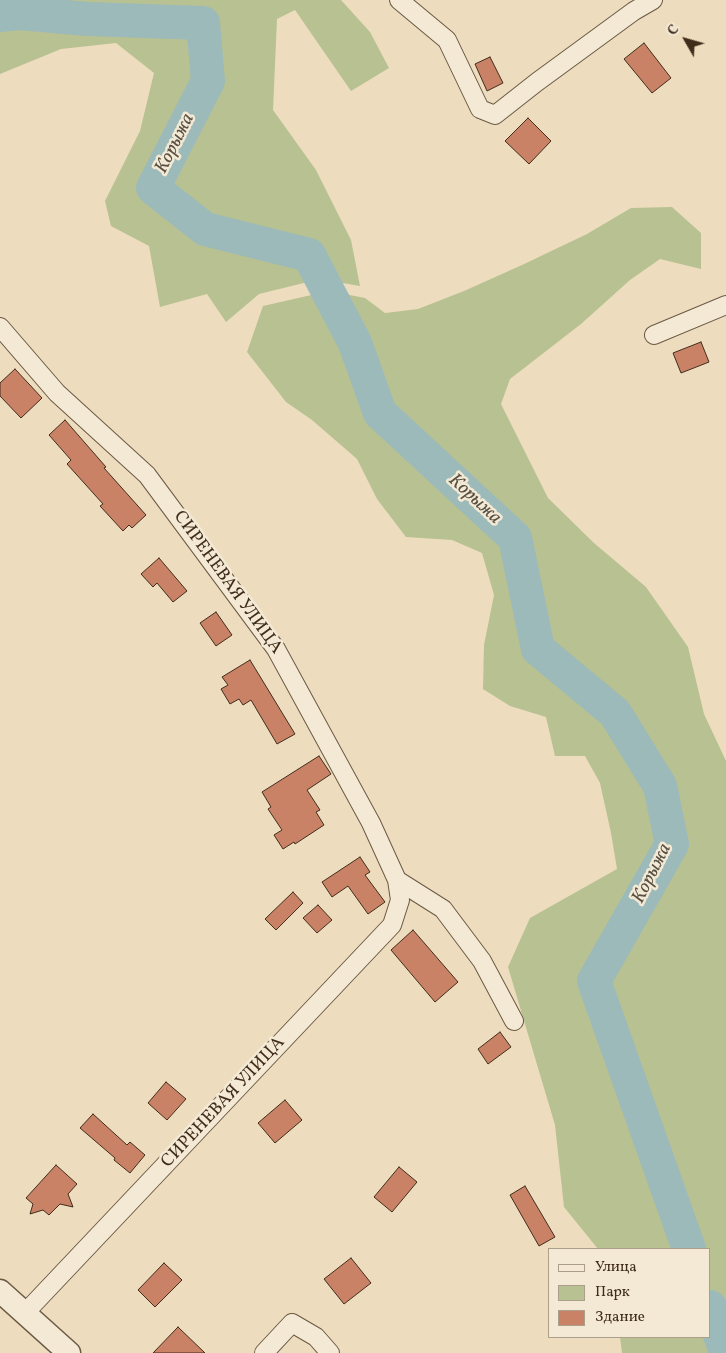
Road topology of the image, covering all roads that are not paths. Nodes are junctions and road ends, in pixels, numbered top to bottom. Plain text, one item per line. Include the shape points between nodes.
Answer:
1 (399, 0) edge
2 (653, 0) edge
3 (726, 305) edge
4 (0, 327) edge
5 (654, 335) dead end
6 (397, 880) junction
7 (514, 1021) dead end
8 (0, 1291) edge
9 (24, 1314) junction
10 (69, 1353) edge
11 (264, 1353) edge
12 (330, 1353) edge

1 - 2 street via 447,40 480,109 495,115
3 - 5 street
4 - 6 street, СИРЕНЕВАЯ УЛИЦА via 57,393 147,474 276,649 371,823
6 - 7 street via 443,909 482,961
6 - 9 street, СИРЕНЕВАЯ УЛИЦА via 400,900 392,925
8 - 9 street
9 - 10 street
11 - 12 street via 292,1323 316,1337

